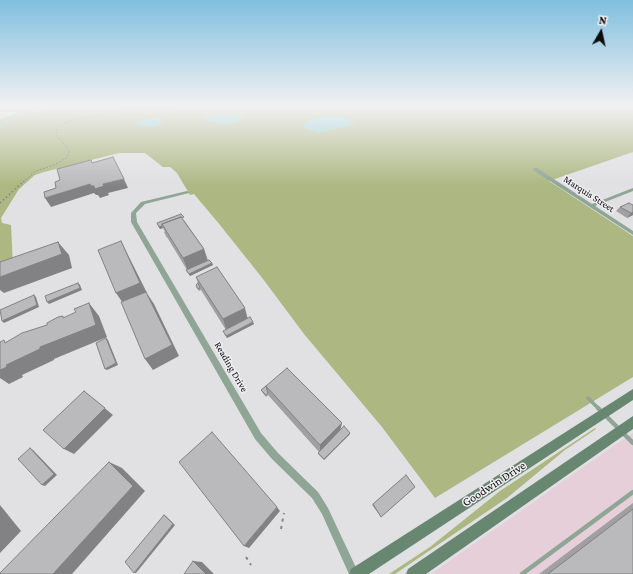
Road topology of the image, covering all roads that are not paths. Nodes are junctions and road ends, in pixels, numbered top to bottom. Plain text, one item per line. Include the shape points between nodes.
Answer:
1 (535, 169) dead end
2 (633, 189) edge
3 (187, 192) dead end
4 (591, 206) junction
5 (633, 233) edge
6 (633, 394) edge
7 (588, 398) dead end
8 (603, 414) junction
9 (633, 422) edge
10 (620, 430) junction
11 (633, 443) edge
12 (633, 492) edge
13 (355, 574) edge
14 (413, 574) edge
15 (522, 574) edge

1 - 4 street, Marquis Street
2 - 4 street
3 - 13 street, Reading Drive via 143,203 133,213 134,222 258,436 274,456 315,495
4 - 5 street, Marquis Street
6 - 8 street, Goodwin Drive
7 - 8 lane
8 - 10 lane
8 - 13 street, Goodwin Drive
9 - 10 street
10 - 11 lane
10 - 14 street
12 - 15 lane

